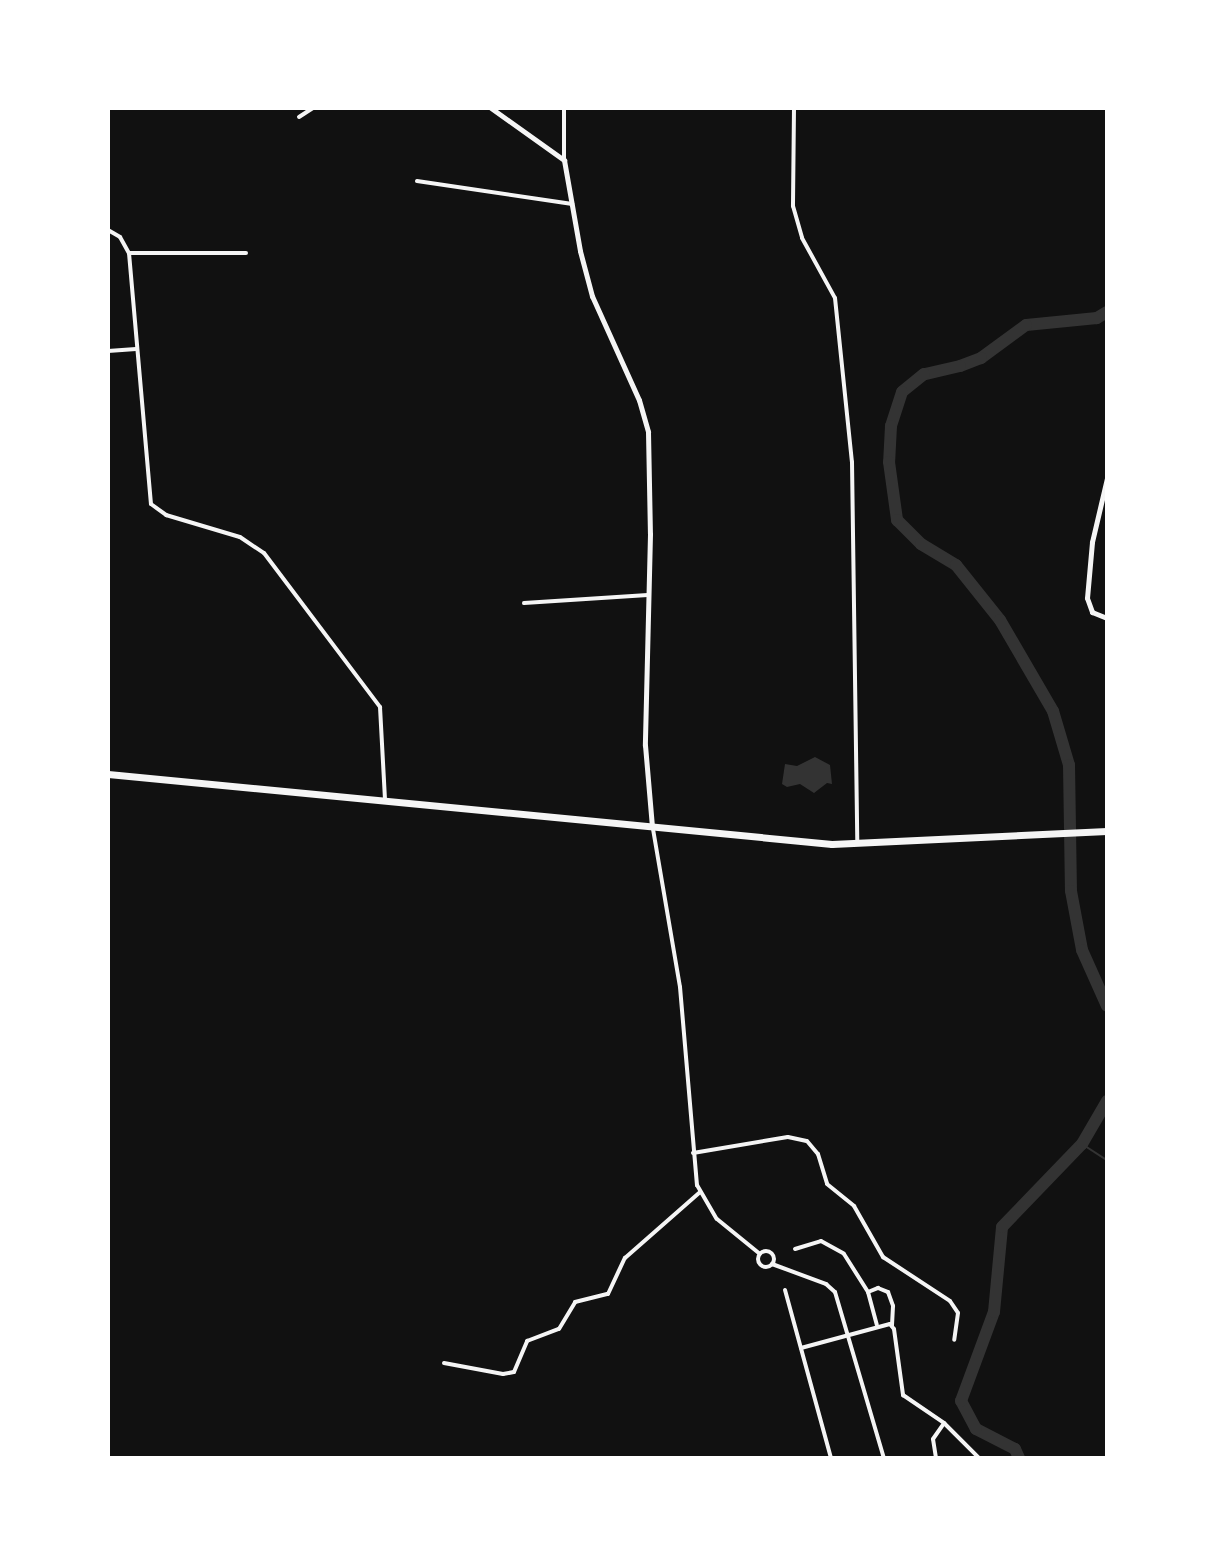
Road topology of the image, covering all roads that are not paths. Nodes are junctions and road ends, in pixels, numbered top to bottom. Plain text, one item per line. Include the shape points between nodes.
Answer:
1 (313, 108) edge
2 (491, 108) edge
3 (564, 108) edge
4 (794, 108) edge
5 (299, 117) dead end
6 (564, 160) junction
7 (417, 181) dead end
8 (573, 204) junction
9 (108, 230) edge
10 (129, 253) junction
11 (246, 253) dead end
12 (136, 349) junction
13 (108, 351) edge
14 (1107, 478) edge
15 (648, 595) junction
16 (524, 603) dead end
17 (1107, 618) edge
18 (108, 774) edge
19 (385, 800) junction
20 (653, 829) junction
21 (1107, 831) edge
22 (857, 844) junction
23 (693, 1153) junction
24 (700, 1192) junction
25 (795, 1249) dead end
26 (760, 1254) junction
27 (772, 1264) junction
28 (785, 1290) dead end
29 (868, 1292) junction
30 (877, 1325) junction
31 (892, 1326) junction
32 (848, 1334) junction
33 (954, 1340) dead end
34 (801, 1348) junction
35 (444, 1363) dead end
36 (944, 1423) junction
37 (831, 1458) edge
38 (884, 1458) edge
39 (936, 1458) edge
40 (979, 1458) edge

1 - 5 street
2 - 6 street
3 - 6 street
4 - 22 street via 795,215 835,298 852,462
6 - 8 street
7 - 8 street
8 - 15 street via 592,296 648,432
9 - 10 street via 120,237
10 - 11 street
10 - 12 street
12 - 13 street
12 - 19 street via 151,504 166,515 240,537 264,553 380,707
14 - 17 street via 1092,542 1087,598 1092,612
15 - 16 street
15 - 20 street via 645,745
18 - 19 main road
19 - 20 main road
20 - 22 main road
20 - 23 street via 680,987
21 - 22 main road
23 - 24 street
23 - 33 street via 788,1137 807,1141 818,1154 827,1184 854,1206 883,1257 955,1306
24 - 26 street via 717,1219
24 - 35 street via 625,1258 608,1294 575,1302 559,1329 527,1341 514,1372
25 - 29 street via 816,1240 838,1249
26 - 27 street via 771,1253
26 - 27 street via 761,1265
27 - 32 street via 831,1287
28 - 34 street
29 - 30 street
29 - 31 street via 888,1292
30 - 31 street
30 - 32 street
31 - 36 street via 903,1395
32 - 34 street
32 - 38 street
34 - 37 street
36 - 39 street via 933,1439
36 - 40 street

